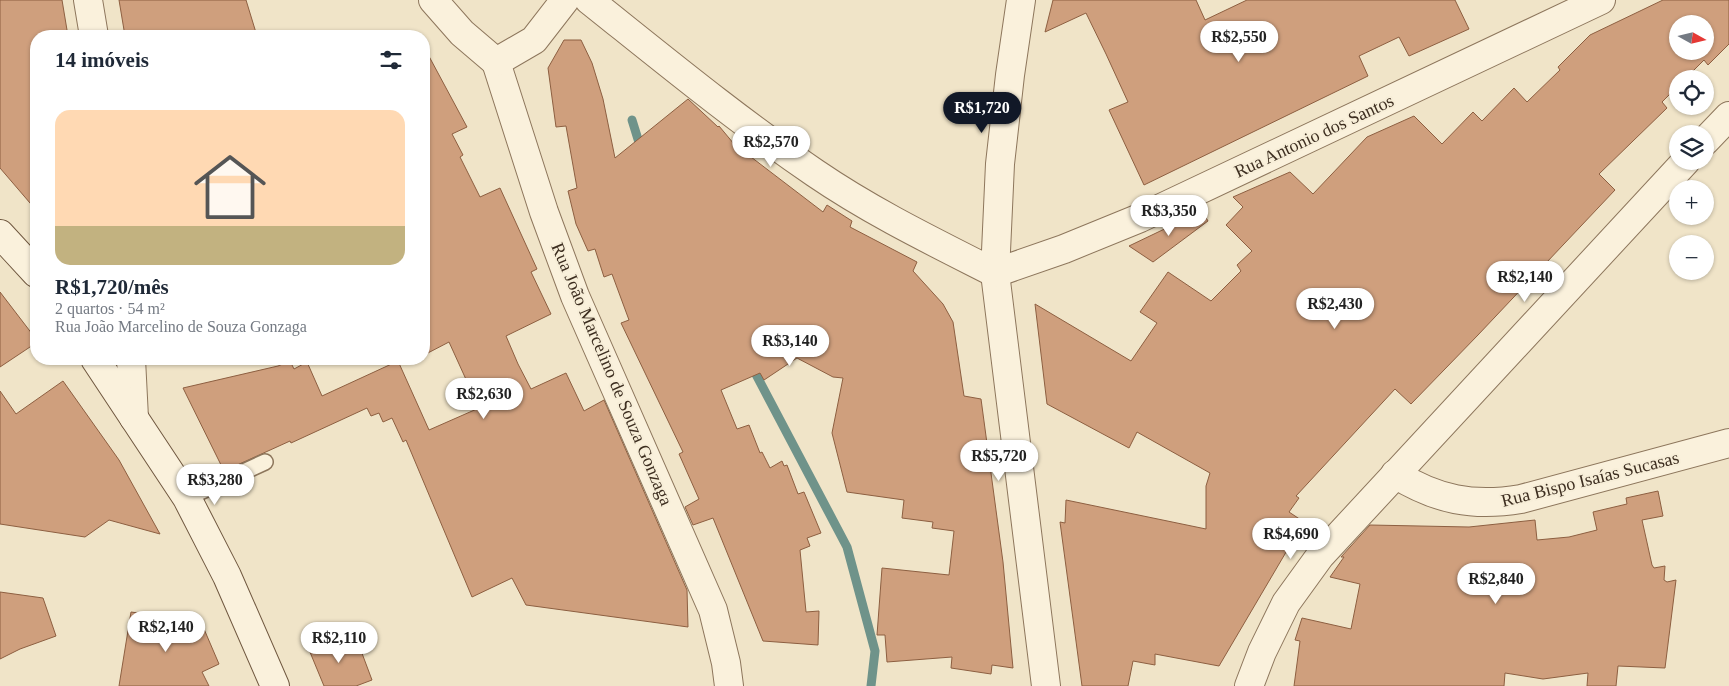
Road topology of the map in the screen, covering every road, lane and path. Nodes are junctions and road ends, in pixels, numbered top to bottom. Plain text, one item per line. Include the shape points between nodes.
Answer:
1 (88, 0) edge
2 (433, 0) edge
3 (564, 0) edge
4 (589, 0) edge
5 (1022, 0) edge
6 (1601, 0) edge
7 (93, 30) edge
8 (496, 62) junction
9 (1729, 116) edge
10 (1714, 132) edge
11 (1678, 170) edge
12 (0, 234) edge
13 (30, 266) edge
14 (995, 273) junction
15 (99, 365) edge
16 (131, 365) edge
17 (134, 418) junction
18 (1729, 442) edge
19 (265, 462) dead end
20 (1395, 474) junction
21 (187, 498) junction
22 (275, 686) edge
23 (729, 686) edge
24 (1046, 686) edge
25 (1249, 686) edge

1 - 7 street
2 - 8 street
3 - 8 street via 534,40
4 - 14 street via 745,123 817,174 881,215
5 - 14 street via 1000,164
6 - 14 street, Rua Antonio dos Santos via 1140,218
8 - 23 street, Rua João Marcelino de Souza Gonzaga via 544,212 575,296 713,610
9 - 10 street
11 - 20 street
12 - 13 street
14 - 24 street
15 - 17 street
16 - 17 street
17 - 21 street
18 - 20 street, Rua Bispo Isaías Sucasas via 1496,503 1443,497 1420,489
19 - 21 lane
20 - 25 street via 1320,556 1286,604
21 - 22 street via 227,576

